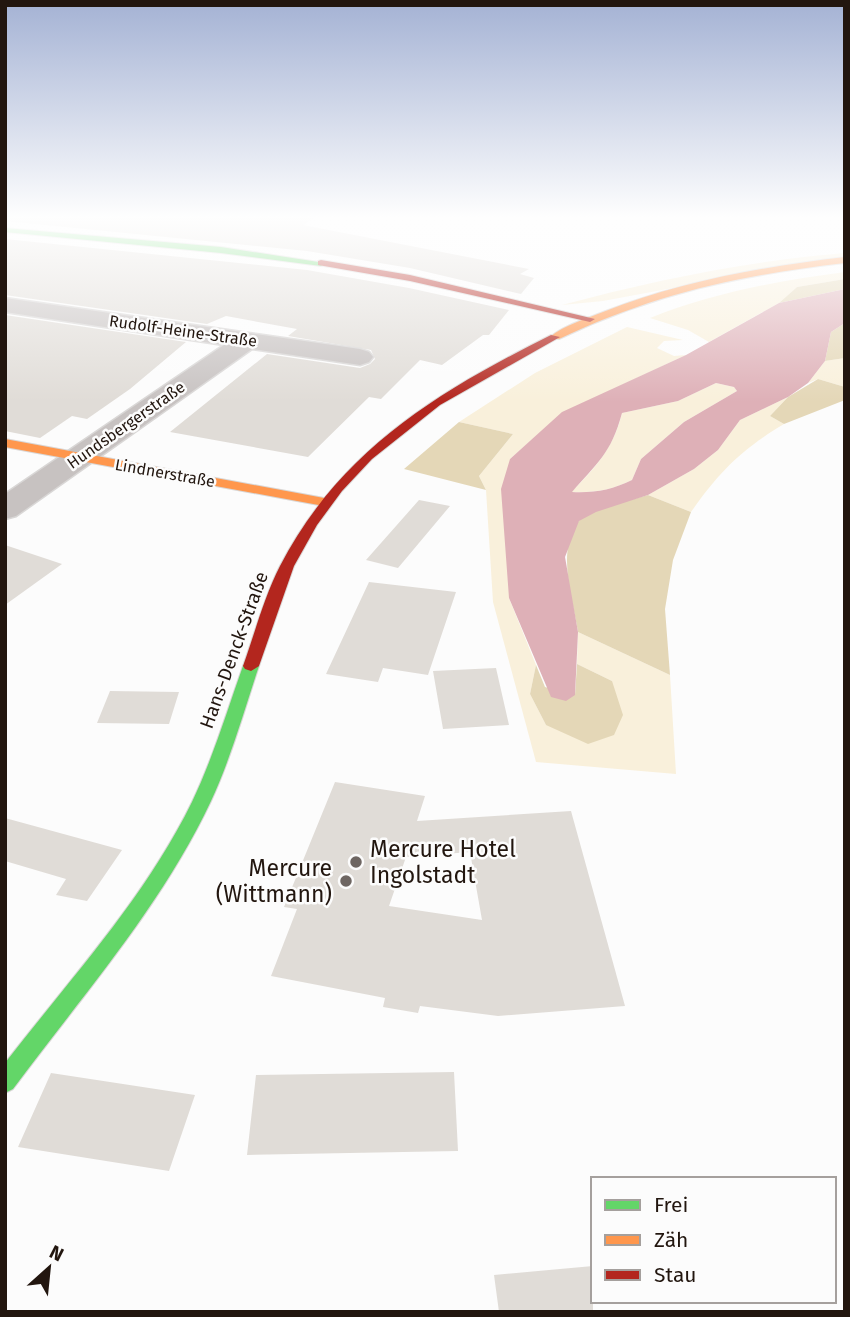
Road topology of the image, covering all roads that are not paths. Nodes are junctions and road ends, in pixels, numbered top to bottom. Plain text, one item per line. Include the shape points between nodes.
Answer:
1 (412, 278) edge
2 (718, 278) edge
3 (5, 305) edge
4 (590, 319) junction
5 (246, 341) junction
6 (360, 358) dead end
7 (5, 443) edge
8 (78, 457) junction
9 (324, 502) junction
10 (5, 509) edge
11 (5, 1082) edge

1 - 4 street
2 - 4 street, Hans-Denck-Straße via 655,294
3 - 5 street, Rudolf-Heine-Straße
4 - 9 street, Hans-Denck-Straße via 404,421
5 - 6 street, Rudolf-Heine-Straße
5 - 8 street, Hundsbergerstraße
7 - 8 street, Lindnerstraße
8 - 9 street, Lindnerstraße
8 - 10 street, Hundsbergerstraße
9 - 11 street, Hans-Denck-Straße via 286,568 199,807 130,920

